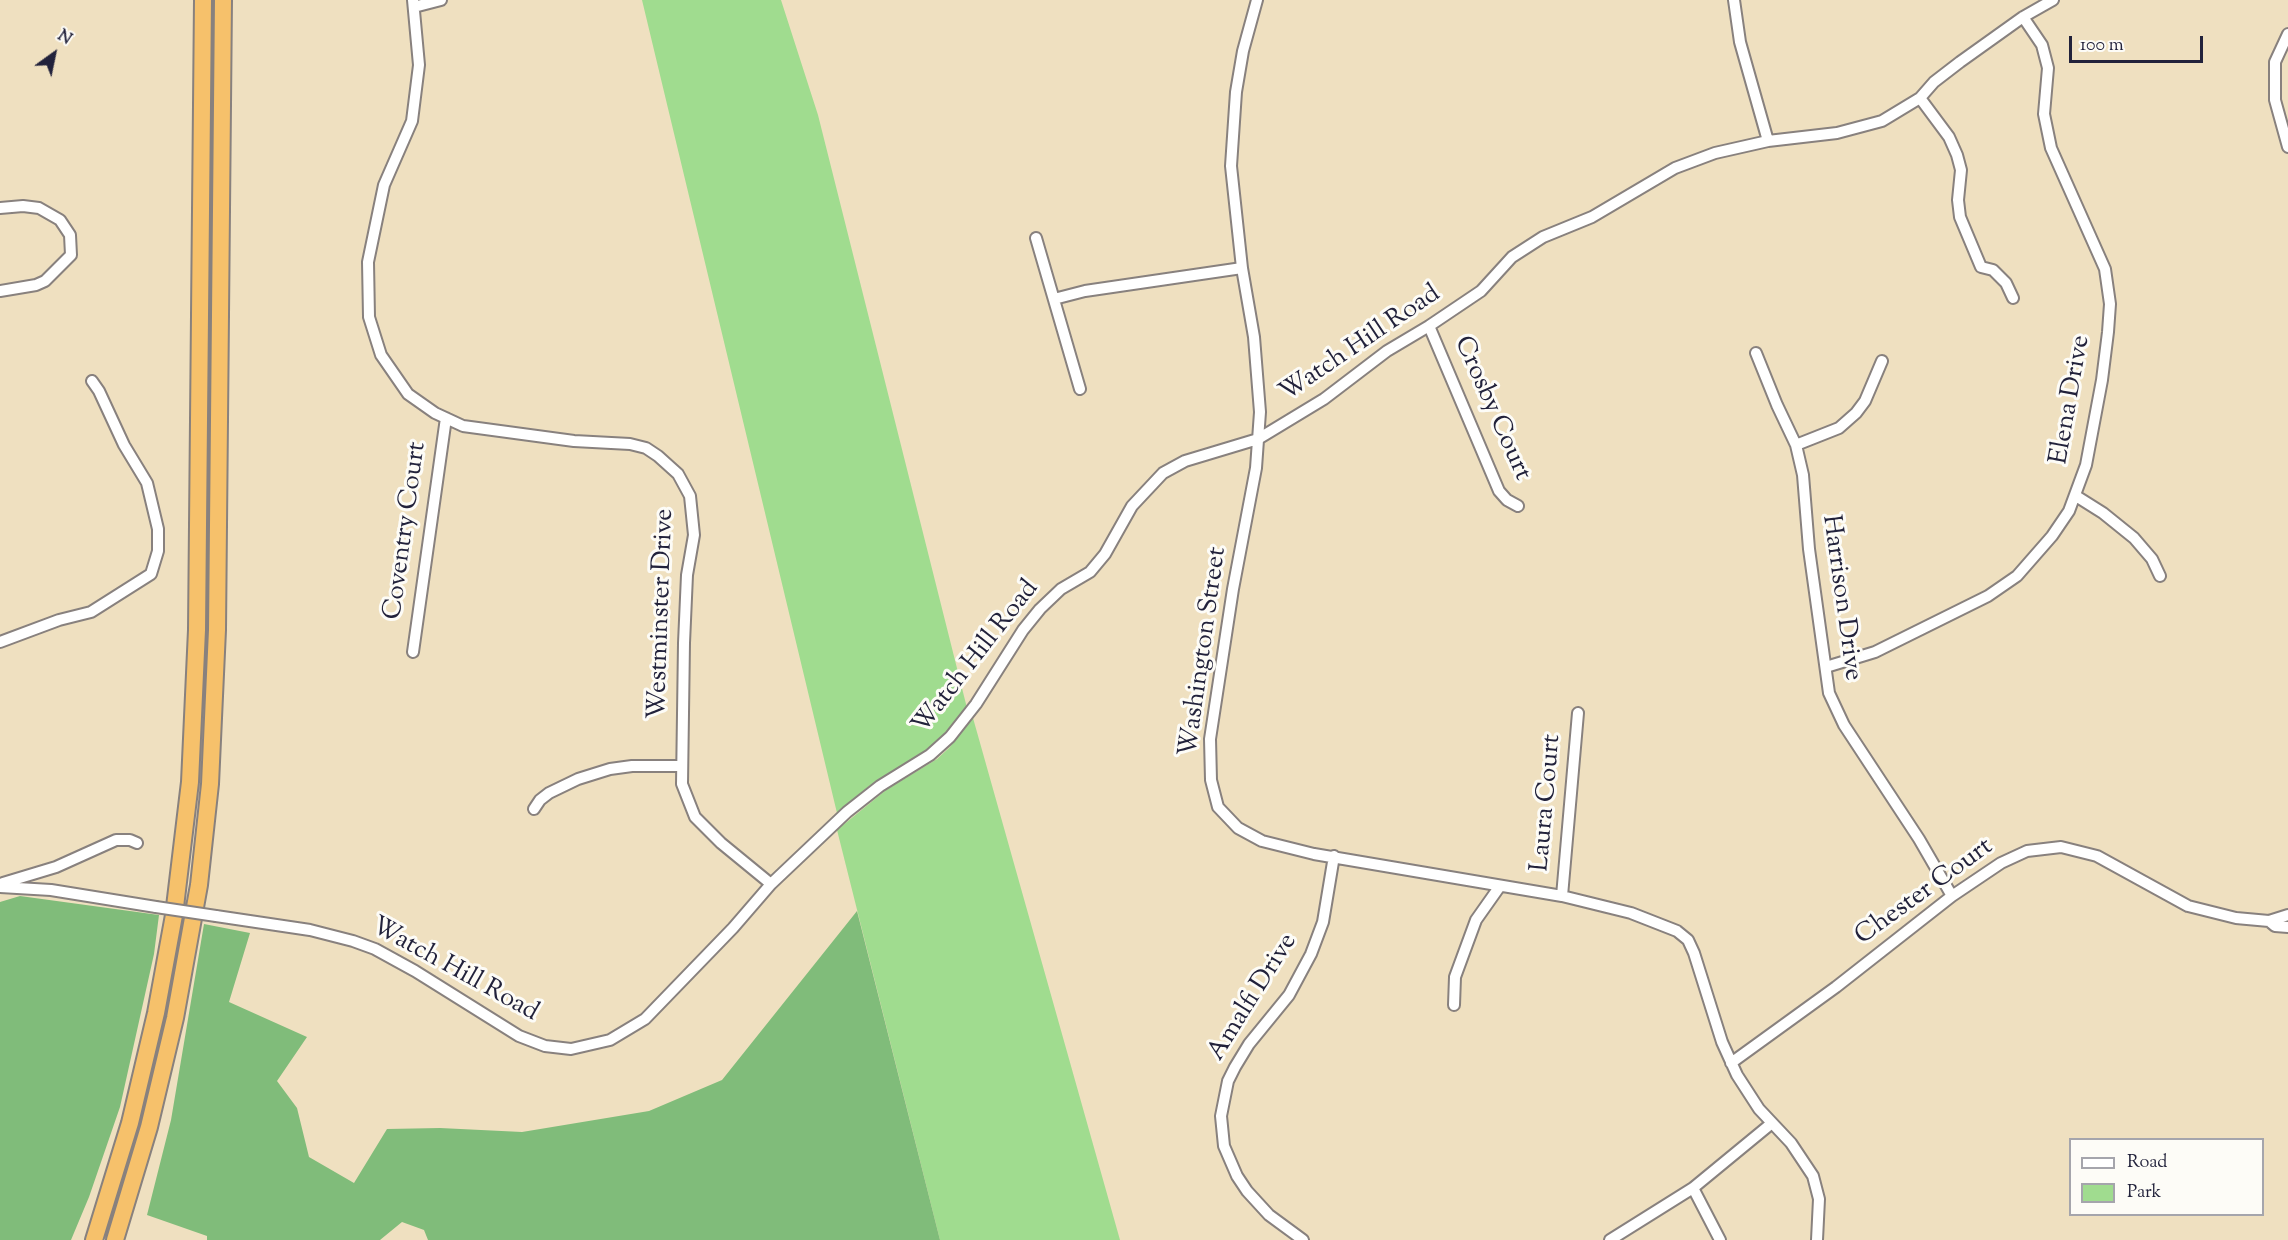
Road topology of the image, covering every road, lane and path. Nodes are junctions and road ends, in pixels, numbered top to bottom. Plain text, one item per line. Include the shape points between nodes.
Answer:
1 (203, 0) edge
2 (223, 0) edge
3 (441, 0) edge
4 (1257, 0) edge
5 (1734, 0) edge
6 (2052, 0) edge
7 (413, 3) edge
8 (2023, 17) junction
9 (2288, 34) edge
10 (1920, 98) junction
11 (1768, 141) junction
12 (2288, 147) edge
13 (0, 208) edge
14 (1036, 238) dead end
15 (1242, 268) junction
16 (0, 291) edge
17 (2013, 298) dead end
18 (1054, 299) junction
19 (1429, 326) junction
20 (1756, 353) dead end
21 (1881, 361) dead end
22 (92, 381) dead end
23 (1080, 389) dead end
24 (446, 418) junction
25 (1258, 439) junction
26 (1796, 445) junction
27 (2076, 496) junction
28 (1518, 506) dead end
29 (2160, 576) dead end
30 (0, 642) edge
31 (413, 652) dead end
32 (1826, 667) junction
33 (1578, 713) dead end
34 (681, 766) junction
35 (534, 809) dead end
36 (137, 843) dead end
37 (1334, 856) junction
38 (0, 885) edge
39 (771, 885) junction
40 (1500, 886) junction
41 (1562, 896) junction
42 (1952, 896) junction
43 (2288, 915) edge
44 (2269, 921) junction
45 (2288, 927) edge
46 (1454, 1005) dead end
47 (1731, 1063) junction
48 (130, 1123) junction
49 (1773, 1123) junction
50 (1693, 1188) junction
51 (84, 1240) edge
52 (94, 1240) edge
53 (115, 1240) edge
54 (1303, 1240) edge
55 (1610, 1240) edge
56 (1719, 1240) edge
57 (1817, 1240) edge

1 - 48 highway via 197,630 192,749 174,915 152,1036
2 - 53 highway via 216,651 210,784 194,918 175,1018
3 - 7 street
4 - 15 street, Washington Street via 1236,92 1232,166
5 - 11 street via 1740,42
6 - 8 street, Watch Hill Road
7 - 24 street, Westminster Drive via 419,65 412,118 384,185 374,225 368,262 369,317 381,355 408,394
8 - 10 street, Watch Hill Road via 1934,82
8 - 27 street, Elena Drive via 2042,45 2048,68 2044,114 2051,148 2105,269 2110,304 2102,381
9 - 12 street via 2275,62 2275,100
10 - 11 street, Watch Hill Road via 1863,128
10 - 17 street via 1949,137 1957,155 1960,217 1981,267 1994,270
11 - 19 street, Watch Hill Road via 1715,153 1676,168 1592,217 1543,237 1512,257 1481,291
13 - 16 street via 39,208 59,219 70,236 72,255 45,281
14 - 18 street
15 - 18 street
15 - 25 street, Washington Street via 1254,338 1260,412
18 - 23 street
19 - 25 street, Watch Hill Road via 1387,351 1324,399
19 - 28 street, Crosby Court via 1499,491
20 - 26 street, Harrison Drive
21 - 26 street via 1856,413 1839,428
22 - 30 street via 147,483 158,529 158,551 151,574 91,612
24 - 31 street, Coventry Court
24 - 34 street, Westminster Drive via 463,426 501,433 630,444 646,448 678,474 690,496 694,535 687,574
25 - 37 street, Washington Street via 1210,739 1211,780 1218,807 1238,828 1262,841
25 - 39 street, Watch Hill Road via 1185,460 1163,474 1132,506 1090,572 1061,589 1040,609 950,737 930,755 858,802
26 - 32 street, Harrison Drive
27 - 29 street via 2134,538
27 - 32 street, Elena Drive via 2052,536 2017,576 1988,596 1875,652
32 - 42 street, Harrison Drive via 1829,693 1844,725
33 - 41 street, Laura Court
34 - 35 street via 610,769 549,793
34 - 39 street, Westminster Drive via 682,784 695,816
36 - 38 street, Watch Hill Road via 116,840 56,867
37 - 40 street, Washington Street
37 - 54 street, Amalfi Drive via 1323,922 1311,954 1288,995 1234,1066 1221,1116 1224,1146 1237,1176 1269,1215
38 - 39 street, Watch Hill Road, bridge via 310,930 354,941 394,958 519,1036 545,1047 571,1049 610,1040 645,1019
40 - 41 street, Washington Street
40 - 46 street via 1476,920 1455,977
41 - 47 street, Washington Street via 1654,920 1688,940
42 - 44 street, Chester Court via 2001,863 2027,851 2061,848 2097,856 2188,906 2236,918
42 - 47 street, Chester Court
43 - 44 street, Chester Court
44 - 45 street, Chester Court
47 - 49 street, Washington Street via 1759,1109
48 - 51 highway
48 - 52 highway
49 - 50 street
49 - 57 street, Washington Street via 1813,1176 1819,1199
50 - 55 street
50 - 56 street

